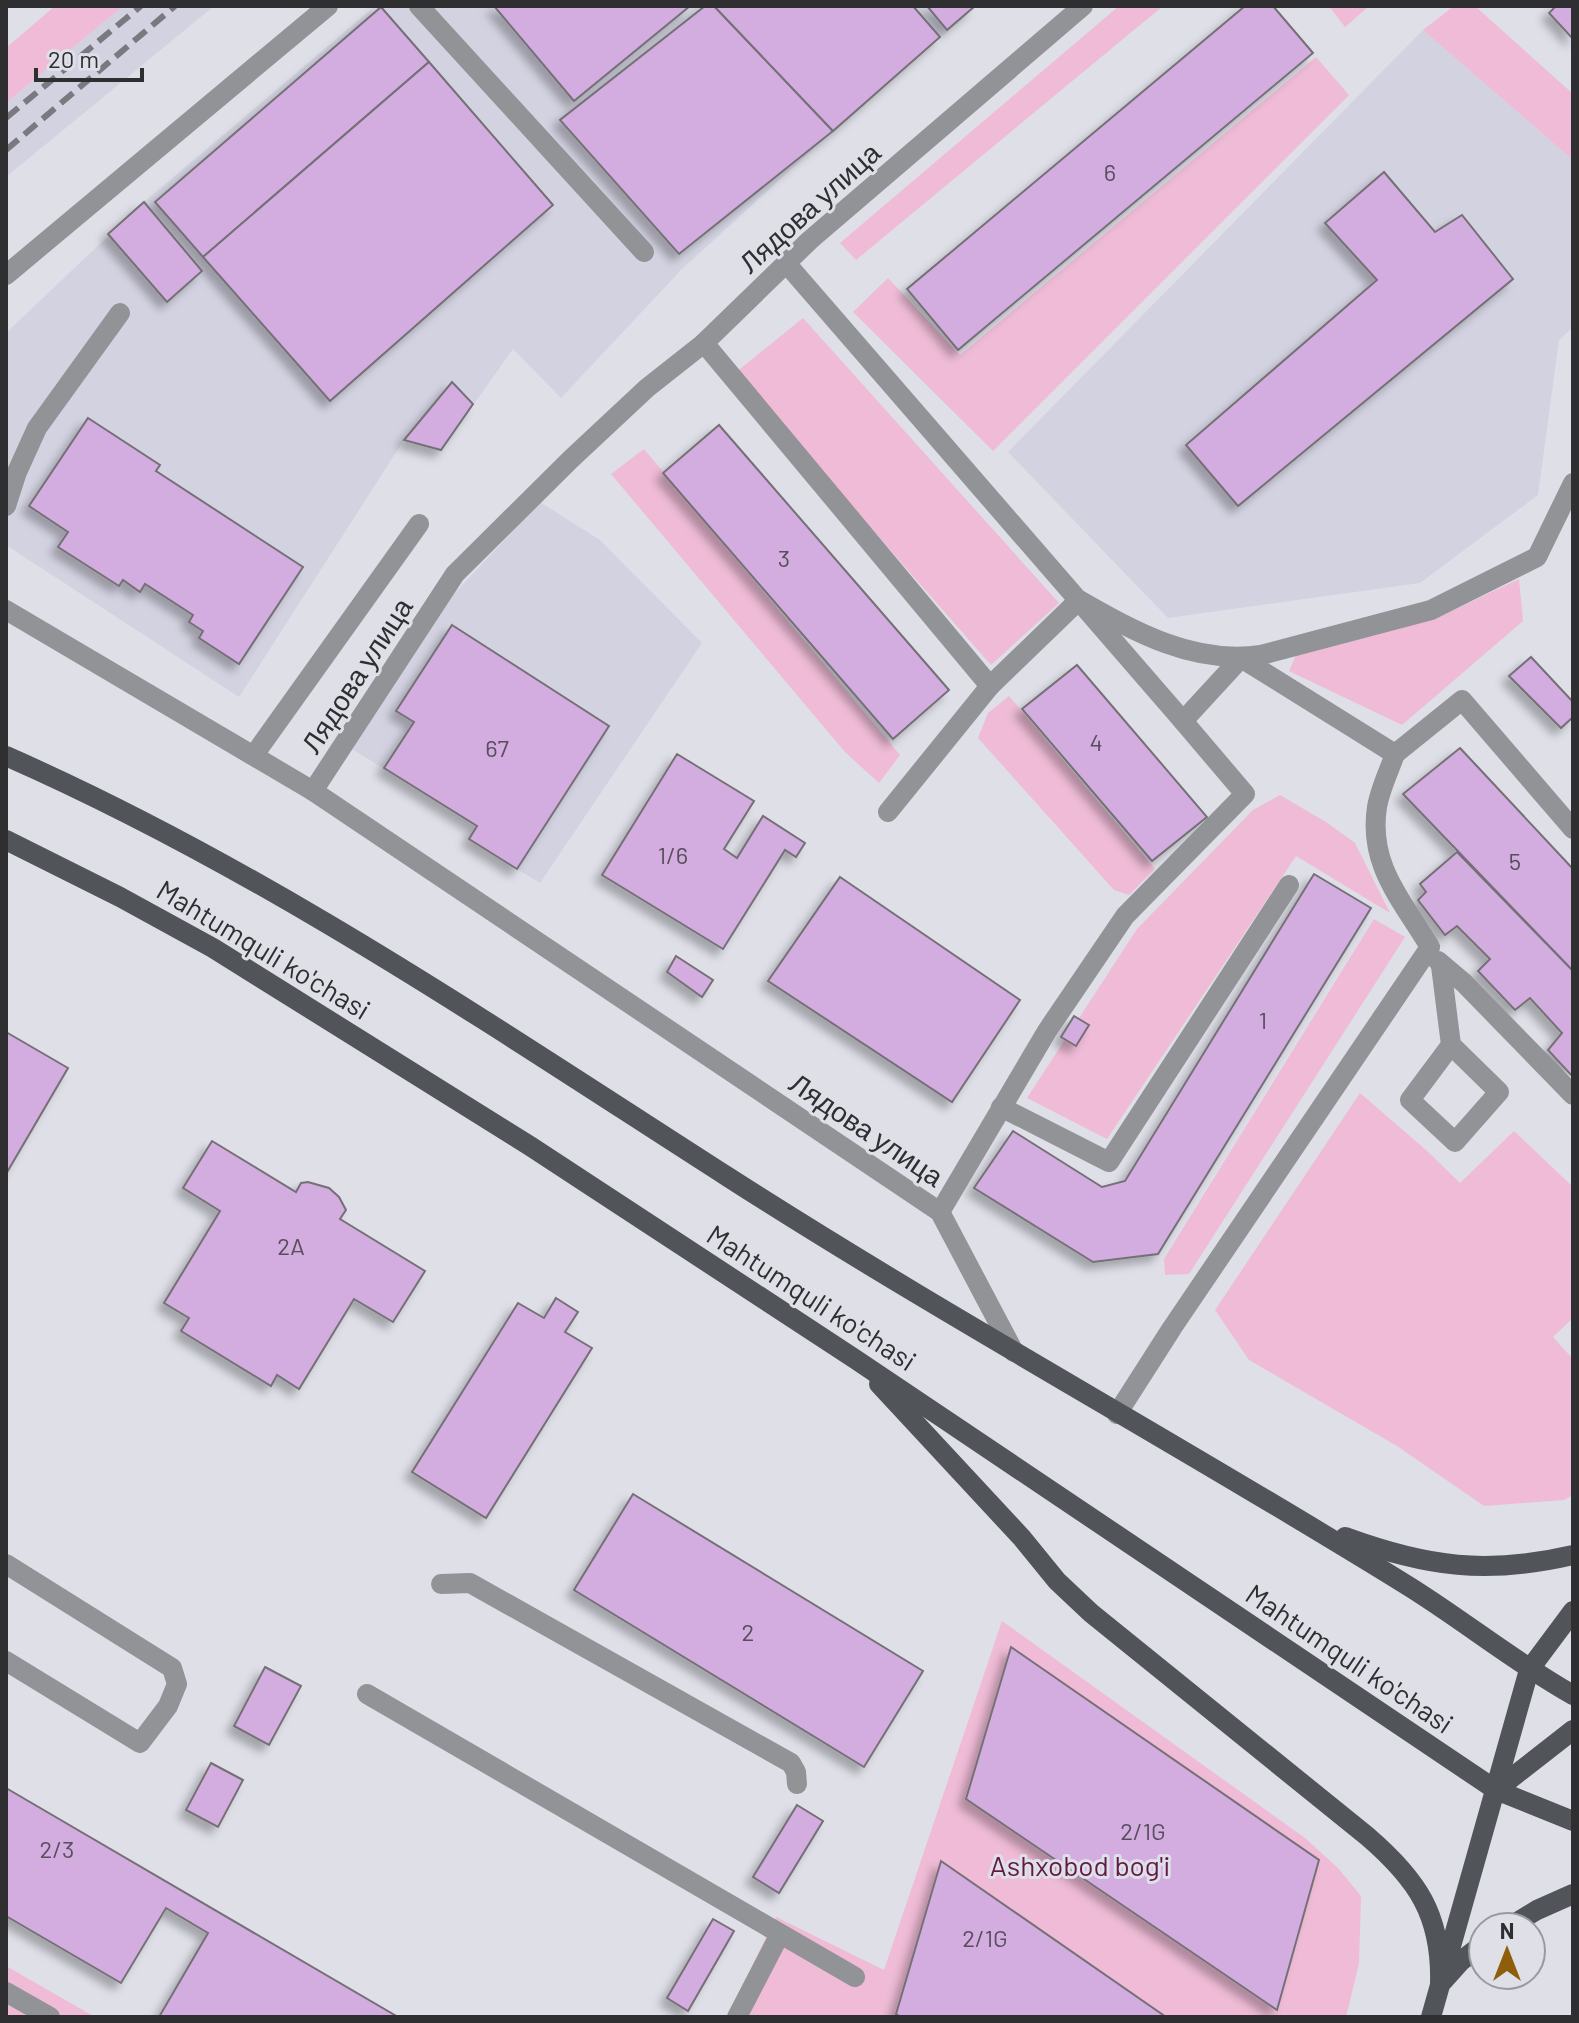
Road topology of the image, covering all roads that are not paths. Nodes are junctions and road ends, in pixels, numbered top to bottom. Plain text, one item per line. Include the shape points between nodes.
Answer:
1 (328, 6) edge
2 (419, 6) edge
3 (1083, 6) edge
4 (644, 252) dead end
5 (786, 263) junction
6 (6, 275) edge
7 (120, 313) dead end
8 (704, 343) junction
9 (1573, 483) edge
10 (6, 506) edge
11 (419, 524) dead end
12 (1079, 600) junction
13 (6, 610) edge
14 (1241, 658) junction
15 (990, 686) junction
16 (1183, 721) junction
17 (1395, 754) junction
18 (254, 755) junction
19 (6, 756) edge
20 (313, 791) junction
21 (888, 812) dead end
22 (1572, 830) edge
23 (6, 840) edge
24 (1289, 885) dead end
25 (1430, 947) junction
26 (1441, 966) junction
27 (1451, 1045) junction
28 (1573, 1095) edge
29 (1001, 1107) junction
30 (940, 1212) junction
31 (1014, 1352) junction
32 (855, 1359) junction
33 (1117, 1414) junction
34 (1299, 1521) junction
35 (1573, 1555) edge
36 (6, 1564) edge
37 (441, 1584) dead end
38 (1573, 1611) edge
39 (6, 1661) edge
40 (1529, 1670) junction
41 (367, 1694) dead end
42 (1573, 1695) edge
43 (1573, 1730) edge
44 (797, 1784) dead end
45 (1496, 1790) junction
46 (1573, 1821) edge
47 (1573, 1894) edge
48 (1535, 1911) edge
49 (780, 1934) junction
50 (1467, 1956) edge
51 (855, 1977) dead end
52 (1440, 1984) junction
53 (6, 1992) edge
54 (50, 2017) edge
55 (737, 2017) edge
56 (1431, 2017) edge

1 - 6 lane
2 - 4 lane
3 - 5 lane, Лядова улица
5 - 8 lane, Лядова улица
5 - 12 lane
7 - 10 lane via 37,428
8 - 15 lane
8 - 20 lane, Лядова улица via 647,388 455,574
9 - 14 lane via 1537,557 1530,561 1431,610
11 - 18 lane
12 - 14 lane via 1139,634 1188,651
12 - 15 lane
12 - 16 lane
13 - 18 lane
14 - 16 lane
14 - 17 lane
15 - 21 lane
16 - 29 lane via 1245,794 1125,916
17 - 22 lane via 1462,700
17 - 25 lane via 1378,803 1374,836 1381,867
18 - 20 lane
19 - 31 main road, Mahtumquli ko'chasi via 146,822 316,917 820,1236
20 - 30 lane, Лядова улица
23 - 32 main road, Mahtumquli ko'chasi via 226,955
24 - 29 lane via 1109,1162
25 - 26 lane
25 - 33 lane
26 - 27 lane
26 - 28 lane
27 - 27 lane via 1410,1100 1455,1142 1499,1092
29 - 30 lane
30 - 31 lane, Лядова улица
31 - 33 main road, Mahtumquli ko'chasi
32 - 45 main road, Mahtumquli ko'chasi
32 - 52 main road via 1080,1603 1402,1868 1430,1913 1441,1958
33 - 34 main road, Mahtumquli ko'chasi
34 - 35 main road via 1372,1547 1455,1565 1496,1568
34 - 40 main road, Mahtumquli ko'chasi via 1409,1586
36 - 39 lane via 172,1668 177,1684 168,1706 140,1743
37 - 44 lane via 470,1583 791,1763
38 - 40 main road
40 - 42 main road, Mahtumquli ko'chasi
40 - 45 main road
41 - 49 lane
43 - 45 main road
45 - 46 main road, Mahtumquli ko'chasi
45 - 52 main road
47 - 48 main road
49 - 51 lane
49 - 55 lane
50 - 52 main road
52 - 56 main road
53 - 54 lane

